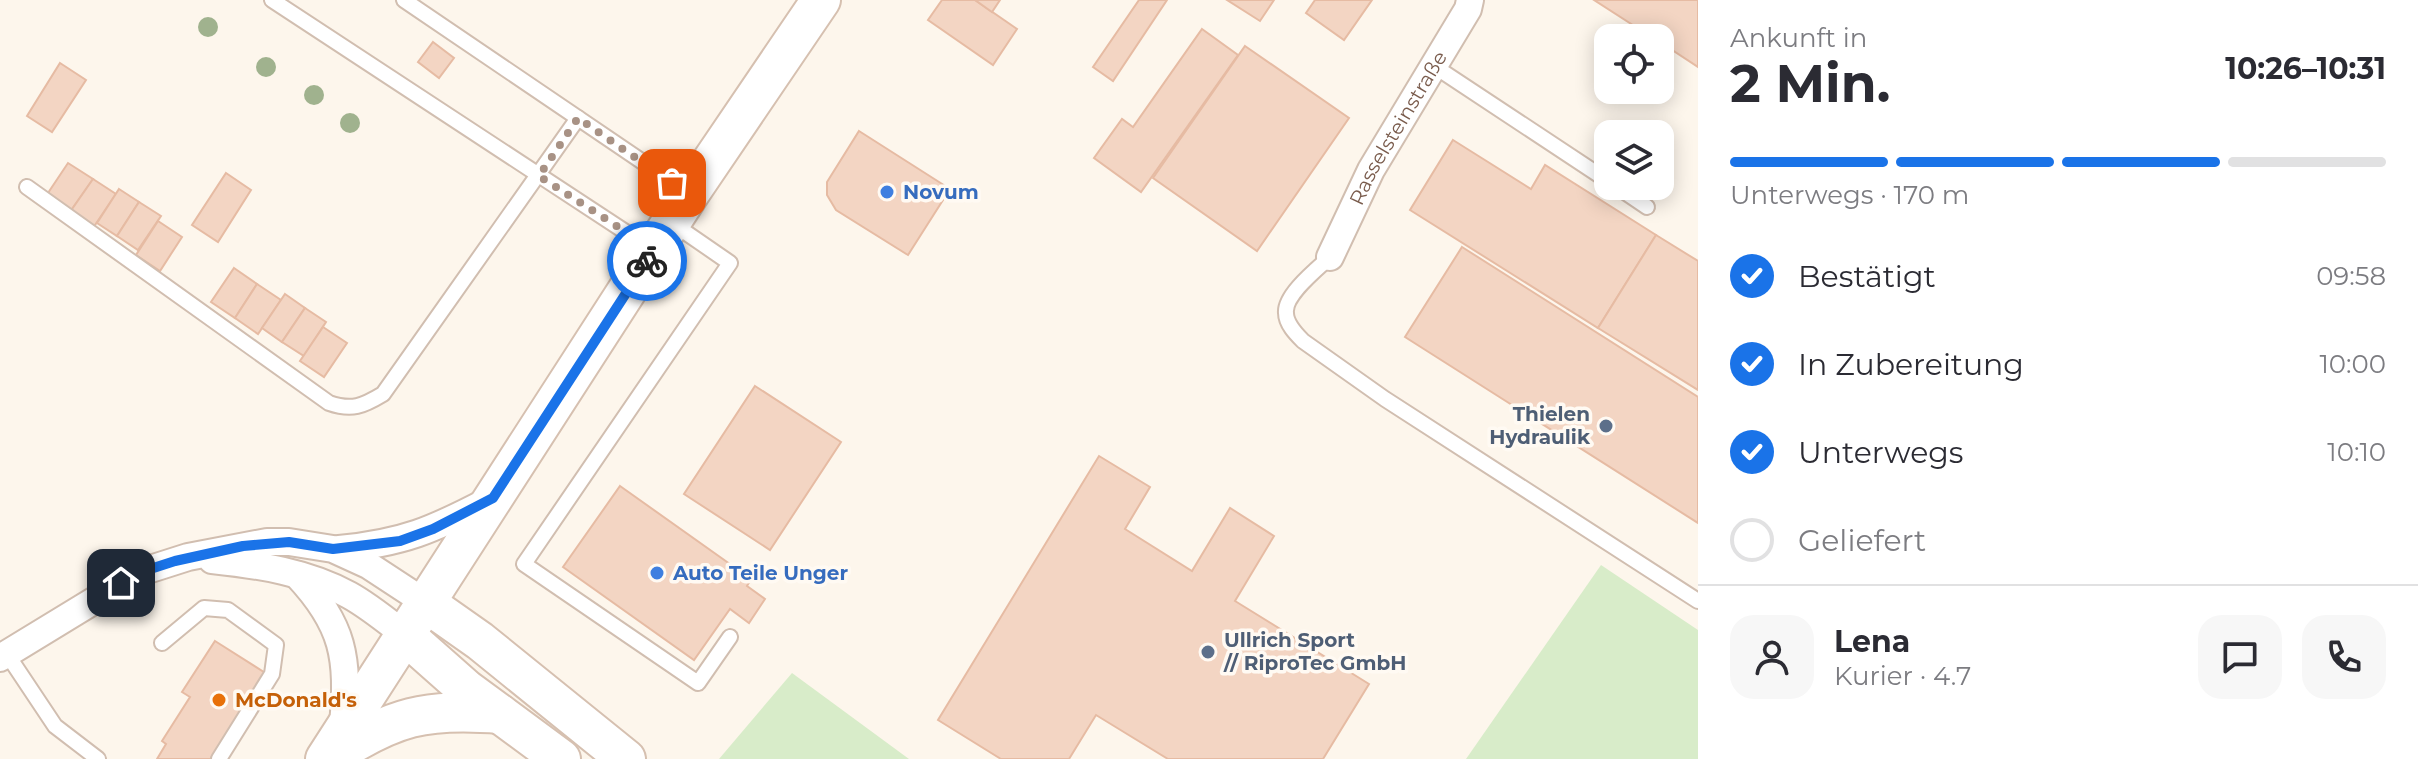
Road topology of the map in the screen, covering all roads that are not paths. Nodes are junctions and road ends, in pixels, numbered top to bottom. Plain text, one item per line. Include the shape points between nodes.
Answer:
1 (272, 0) edge
2 (404, 0) edge
3 (821, 0) edge
4 (1470, 0) edge
5 (1434, 66) junction
6 (578, 118) junction
7 (1594, 172) edge
8 (539, 176) junction
9 (27, 187) dead end
10 (1637, 200) edge
11 (1647, 207) dead end
12 (671, 223) junction
13 (1330, 257) joint
14 (493, 498) junction
15 (333, 549) junction
16 (188, 557) junction
17 (297, 575) junction
18 (1698, 601) edge
19 (426, 603) junction
20 (405, 635) junction
21 (730, 637) dead end
22 (162, 643) dead end
23 (4, 656) edge
24 (500, 714) junction
25 (332, 750) edge
26 (98, 759) edge
27 (219, 759) edge
28 (561, 759) edge
29 (626, 759) edge

1 - 8 lane
2 - 6 lane
3 - 12 street
4 - 5 street, Rasselsteinstraße
5 - 7 lane
5 - 13 street, Rasselsteinstraße via 1371,170
6 - 8 lane
6 - 12 lane
8 - 9 lane via 383,394 346,409 329,403
8 - 12 lane
10 - 11 lane
12 - 14 street
12 - 21 lane via 730,263 524,564 698,683
13 - 18 lane via 1294,292 1285,313 1303,341
14 - 15 street via 408,538
14 - 19 street
15 - 16 street via 267,542
15 - 19 street
16 - 17 street
16 - 23 street via 141,572
17 - 20 street via 349,595
17 - 25 street via 325,611 343,649 346,694
19 - 20 street
19 - 29 street
20 - 24 street
20 - 25 street
22 - 27 lane via 204,608 228,610 276,645 272,674
23 - 26 lane via 55,726
24 - 25 street via 421,714
24 - 28 street

